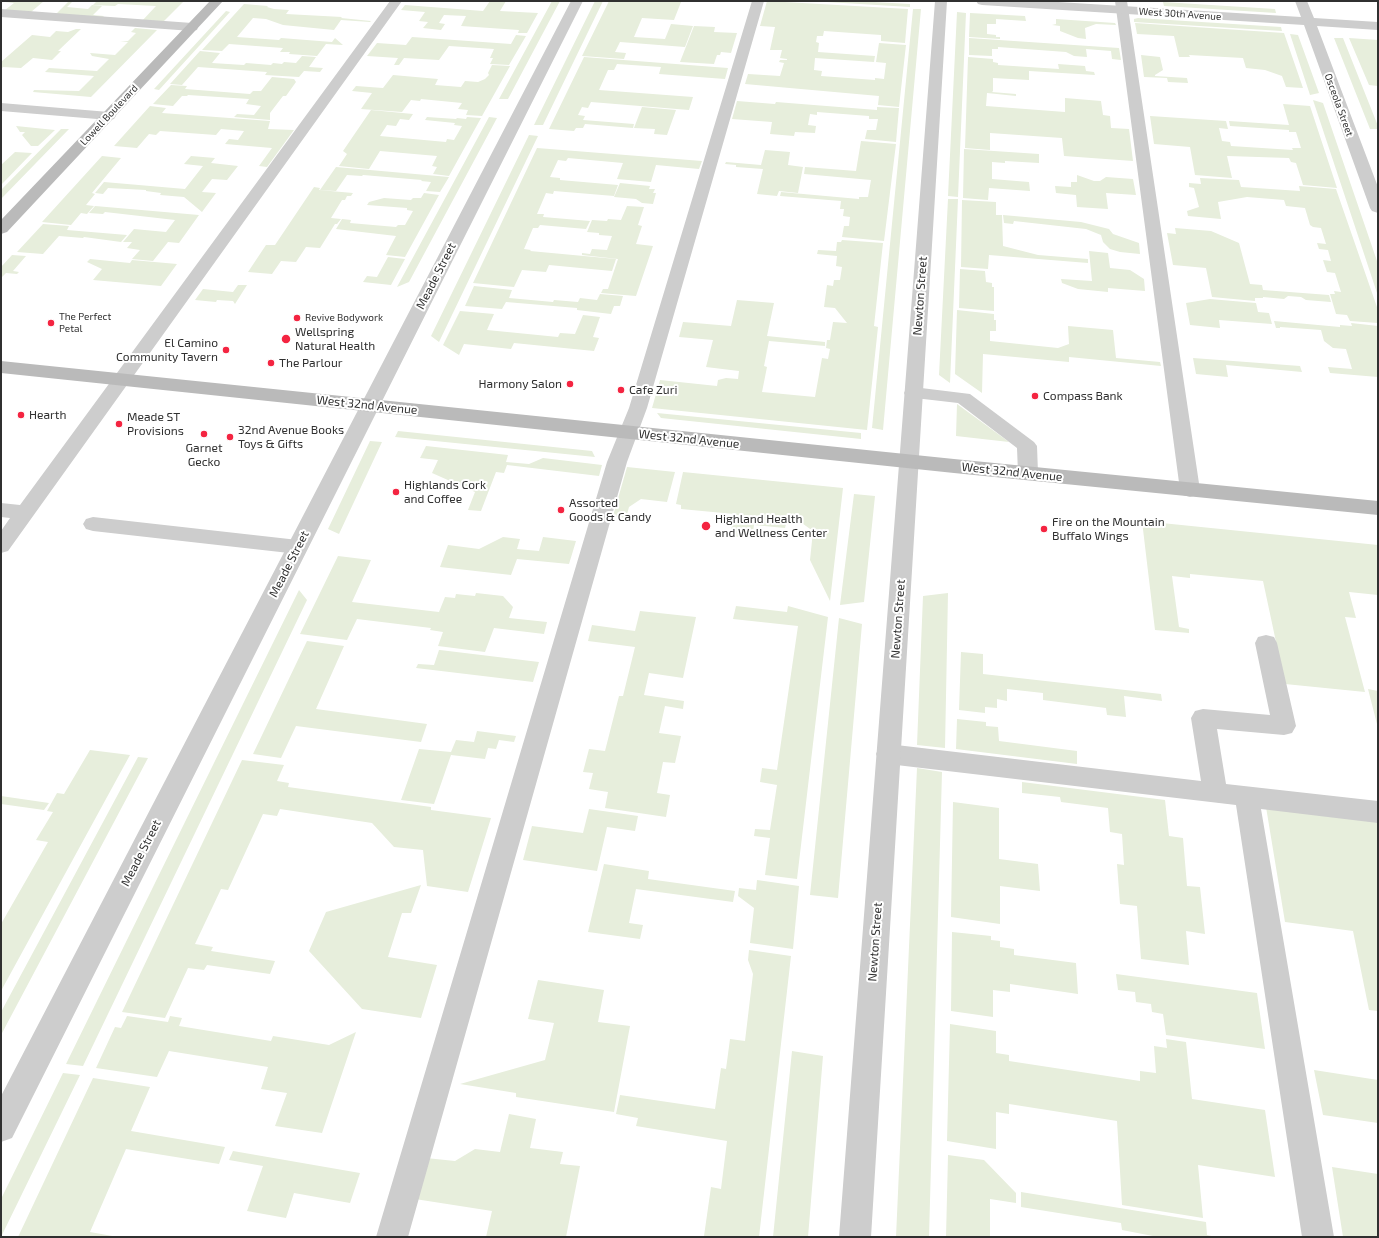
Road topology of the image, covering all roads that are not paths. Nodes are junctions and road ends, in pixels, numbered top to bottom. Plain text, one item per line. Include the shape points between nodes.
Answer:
1 (217, 1) edge
2 (396, 1) edge
3 (577, 1) edge
4 (758, 1) edge
5 (941, 1) edge
6 (982, 1) edge
7 (1301, 1) edge
8 (1122, 5) edge
9 (1, 13) edge
10 (1309, 22) junction
11 (1378, 26) edge
12 (192, 28) junction
13 (1, 107) edge
14 (109, 116) junction
15 (1378, 208) edge
16 (3, 226) edge
17 (1, 367) edge
18 (122, 380) junction
19 (913, 392) junction
20 (370, 406) junction
21 (629, 432) junction
22 (908, 462) junction
23 (1028, 473) junction
24 (1190, 490) junction
25 (1378, 508) edge
26 (1, 510) edge
27 (25, 513) junction
28 (93, 524) dead end
29 (1, 546) edge
30 (298, 547) junction
31 (1266, 643) dead end
32 (888, 754) junction
33 (1215, 792) junction
34 (1247, 797) junction
35 (1378, 812) edge
36 (1, 1127) edge
37 (392, 1237) edge
38 (855, 1237) edge
39 (1318, 1237) edge

1 - 12 street, Lowell Boulevard
2 - 18 street
3 - 20 street, Meade Street
4 - 21 street
5 - 19 street, Newton Street
6 - 8 street, West 30th Avenue
7 - 10 street, Osceola Street
8 - 10 street, West 30th Avenue
8 - 24 street
9 - 12 street
10 - 11 street, West 30th Avenue
10 - 15 street, Osceola Street
12 - 14 street, Lowell Boulevard
13 - 14 street
14 - 16 street, Lowell Boulevard
17 - 18 street, West 32nd Avenue
18 - 20 street, West 32nd Avenue
18 - 27 street
19 - 22 street, Newton Street
19 - 23 street via 963,398 1027,446
20 - 21 street, West 32nd Avenue
20 - 30 street, Meade Street
21 - 22 street, West 32nd Avenue
21 - 37 street via 617,462
22 - 23 street, West 32nd Avenue
22 - 32 street, Newton Street
23 - 24 street, West 32nd Avenue
24 - 25 street, West 32nd Avenue
26 - 27 street
27 - 29 street
28 - 30 street
30 - 36 street, Meade Street
31 - 33 street via 1284,726 1203,718
32 - 33 street
32 - 38 street, Newton Street
33 - 34 street
34 - 35 street
34 - 39 street

